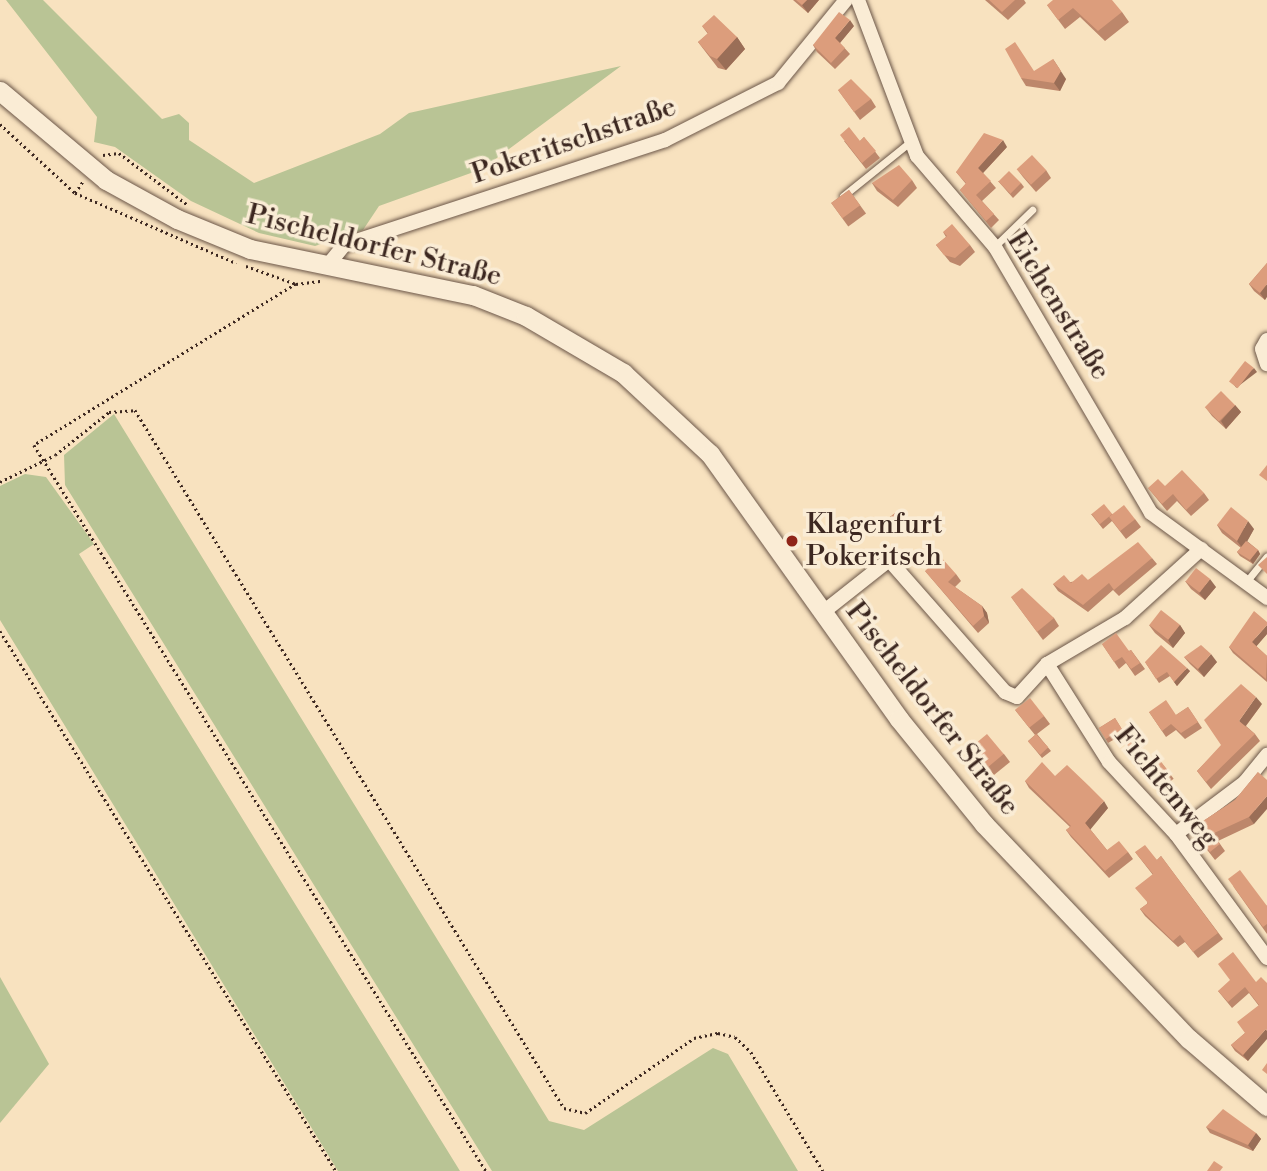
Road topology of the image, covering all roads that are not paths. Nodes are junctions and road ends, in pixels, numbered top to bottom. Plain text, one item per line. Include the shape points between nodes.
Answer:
1 (846, 0) edge
2 (858, 0) edge
3 (0, 91) edge
4 (910, 142) junction
5 (840, 198) edge
6 (1032, 209) dead end
7 (995, 247) junction
8 (328, 265) junction
9 (1267, 340) edge
10 (1265, 361) edge
11 (1201, 550) junction
12 (1267, 556) edge
13 (1246, 582) junction
14 (1267, 598) edge
15 (822, 613) junction
16 (1047, 664) junction
17 (1267, 755) edge
18 (1176, 834) junction
19 (1267, 958) edge
20 (1267, 1106) edge

1 - 8 street, Pokeritschstraße via 778,83 665,140 344,245
2 - 4 street, Eichenstraße via 881,48
3 - 8 main road, Pischeldorfer Straße via 106,180 177,219 250,248
4 - 5 lane
4 - 7 street, Eichenstraße
6 - 7 lane
7 - 11 street, Eichenstraße via 1145,504
8 - 15 main road, Pischeldorfer Straße via 473,295 537,321 623,373 710,454
9 - 10 street
11 - 13 street, Eichenstraße
11 - 16 street via 1125,618
12 - 13 lane
13 - 14 street, Eichenstraße
15 - 16 street via 889,560 1005,692 1017,697
15 - 20 main road, Pischeldorfer Straße via 984,824 1189,1039
16 - 18 street, Fichtenweg via 1109,762
17 - 18 street via 1245,782
18 - 19 street, Fichtenweg

